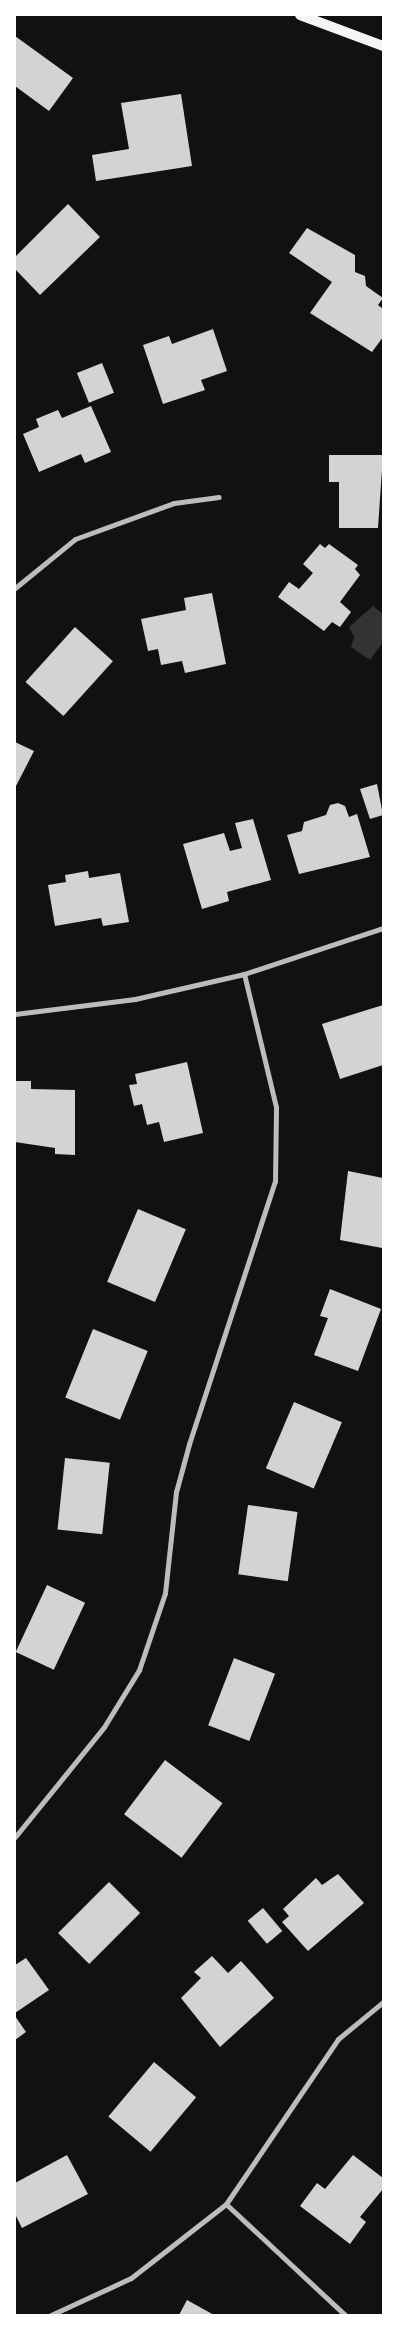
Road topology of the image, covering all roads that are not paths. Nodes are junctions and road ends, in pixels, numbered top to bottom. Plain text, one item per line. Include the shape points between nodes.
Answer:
1 (300, 15) edge
2 (383, 46) edge
3 (219, 497) dead end
4 (15, 588) edge
5 (383, 928) edge
6 (244, 974) junction
7 (15, 1014) edge
8 (15, 1837) edge
9 (383, 2002) edge
10 (226, 2204) junction
11 (52, 2315) edge
12 (345, 2315) edge

1 - 2 main road
3 - 4 street via 174,503 75,539
5 - 6 street
6 - 7 street via 135,999
6 - 8 street via 276,1107 275,1181 189,1444 176,1492 165,1593 142,1663 104,1727
9 - 10 street via 338,2039
10 - 11 street via 131,2278
10 - 12 street

